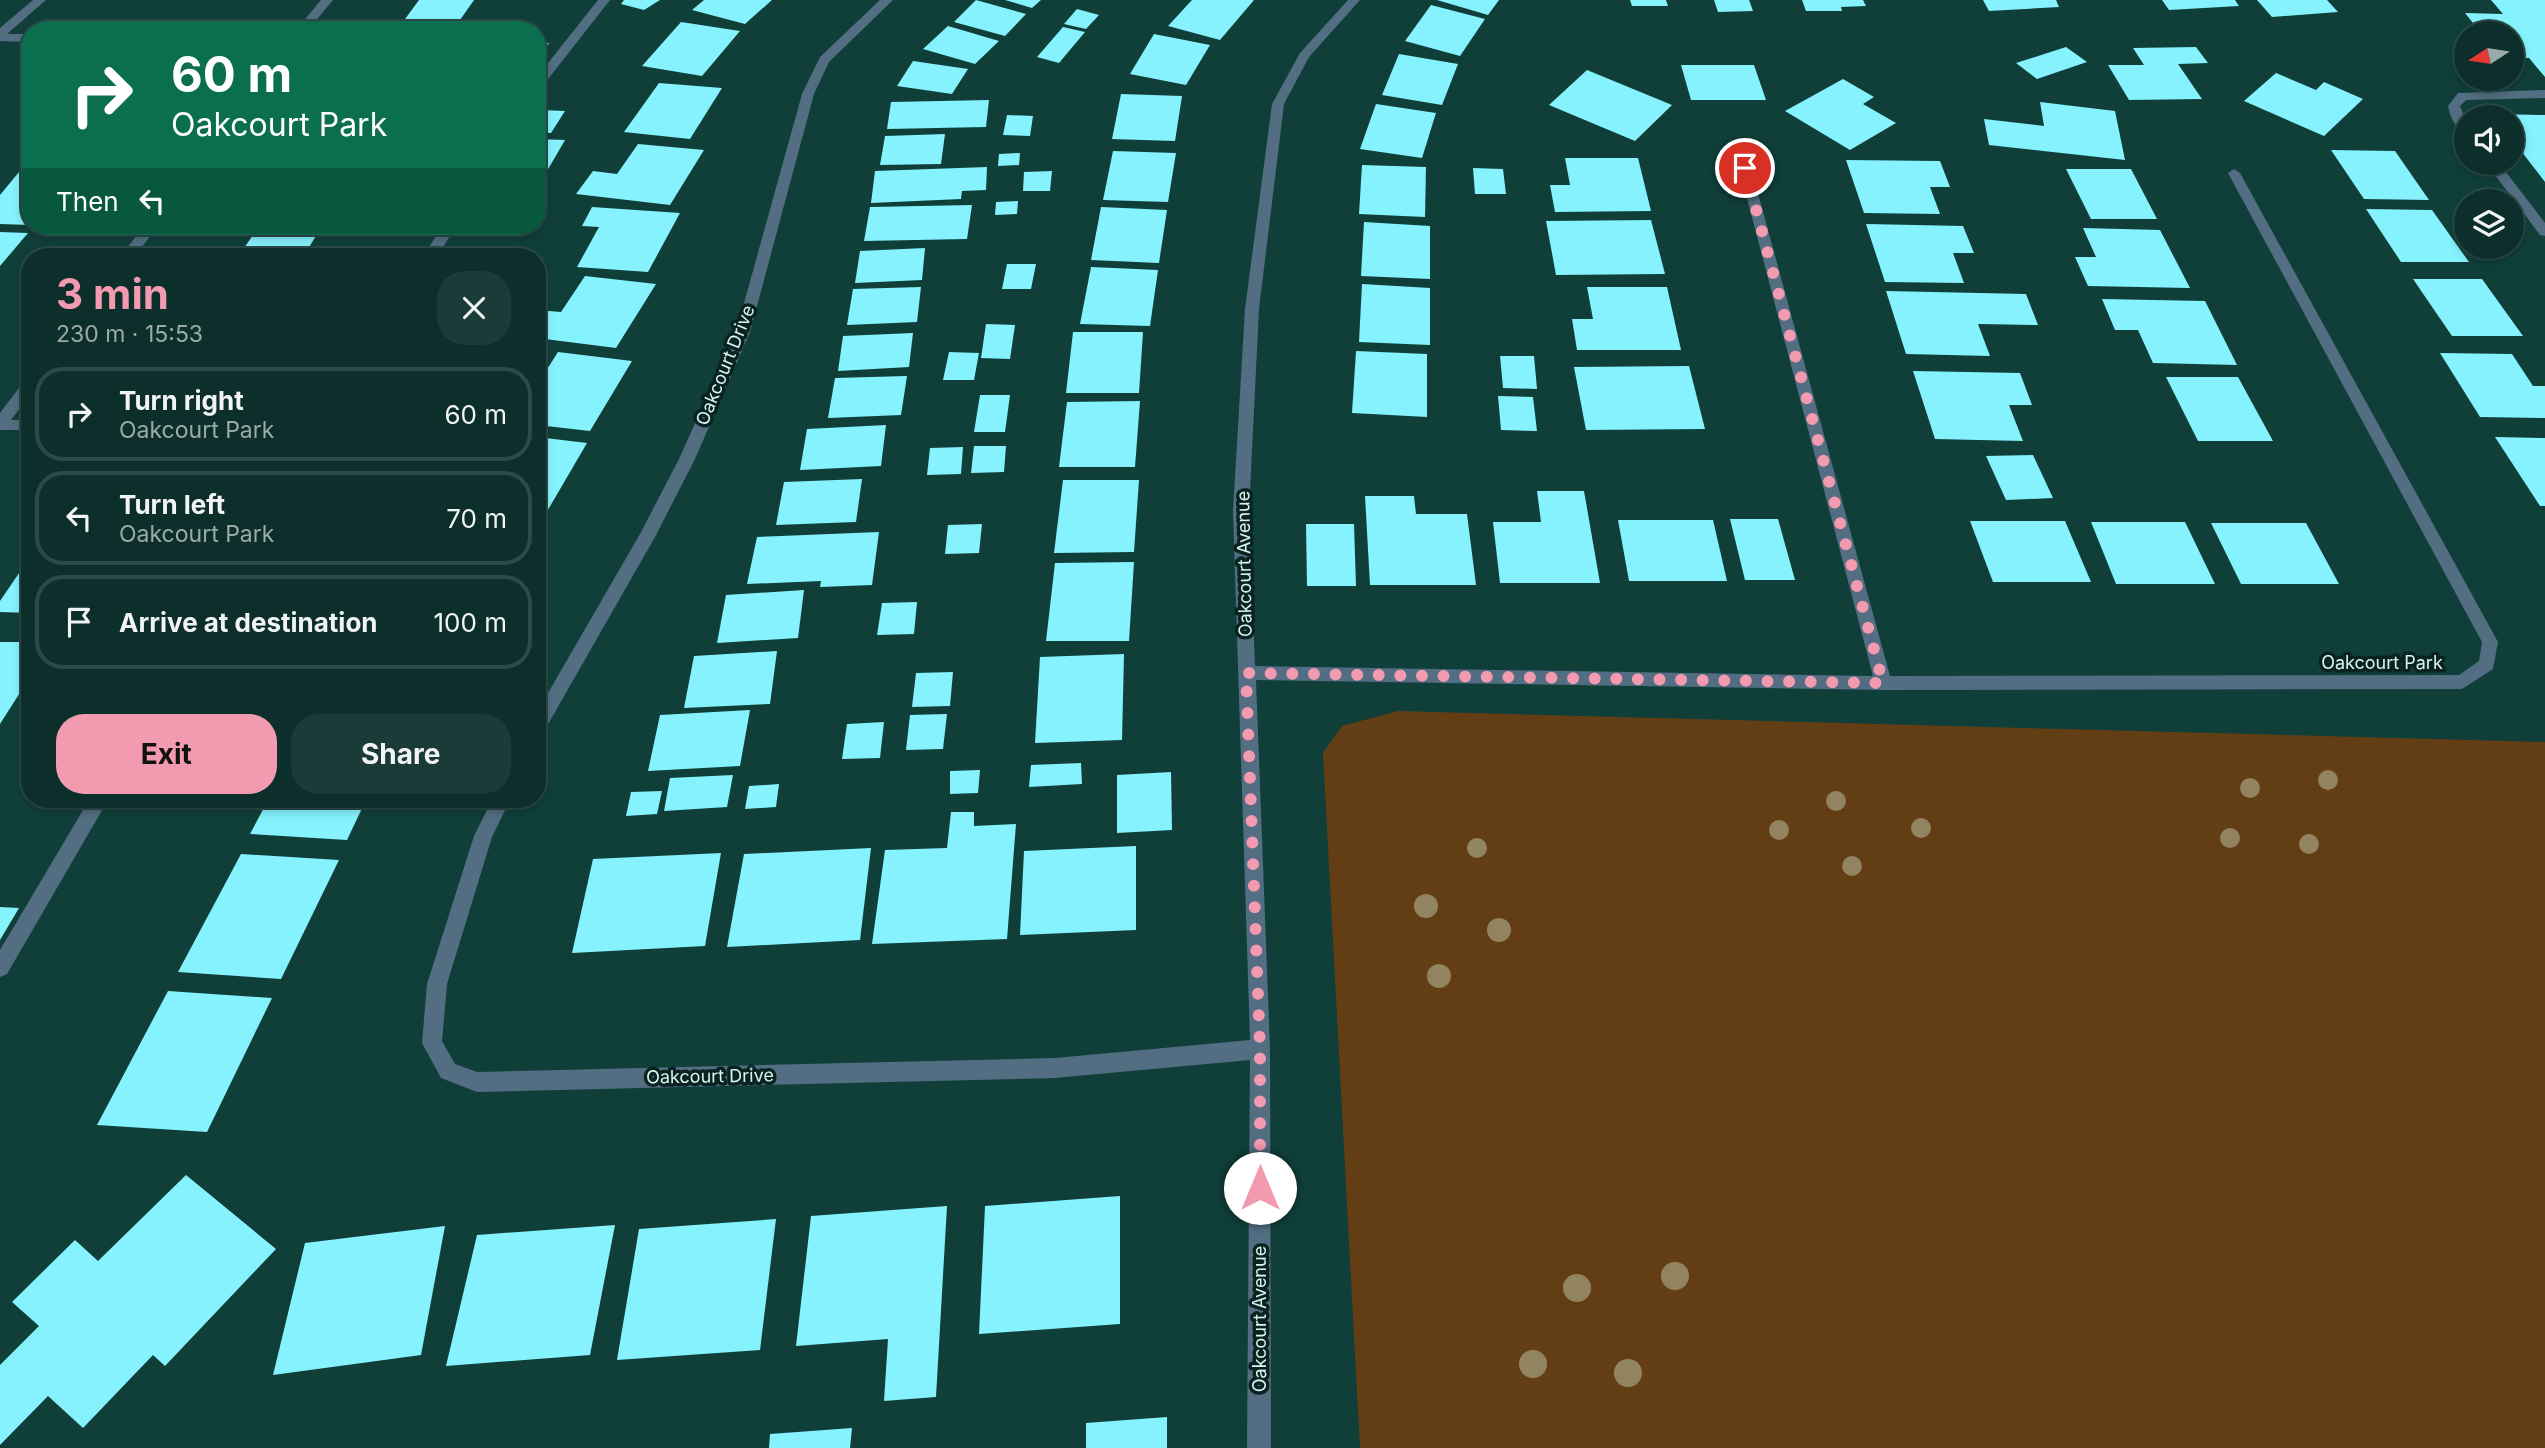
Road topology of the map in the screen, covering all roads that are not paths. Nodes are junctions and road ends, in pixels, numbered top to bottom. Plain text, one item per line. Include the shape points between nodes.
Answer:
1 (40, 0) edge
2 (327, 0) edge
3 (604, 0) edge
4 (887, 0) edge
5 (1353, 0) edge
6 (310, 21) edge
7 (0, 36) edge
8 (21, 37) edge
9 (546, 74) edge
10 (2545, 94) edge
11 (2455, 105) edge
12 (1745, 168) dead end
13 (2234, 173) dead end
14 (2501, 175) edge
15 (2545, 232) edge
16 (21, 396) edge
17 (0, 424) edge
18 (21, 425) edge
19 (1246, 673) junction
20 (1883, 683) junction
21 (546, 711) edge
22 (94, 808) edge
23 (497, 808) edge
24 (0, 968) edge
25 (1260, 1049) junction
26 (1259, 1448) edge

1 - 7 street
2 - 6 street
3 - 9 street
4 - 21 street, Oakcourt Drive via 824,60 808,94 737,345 687,460 647,537
5 - 19 street, Oakcourt Avenue via 1304,56 1278,104 1251,322 1241,510
7 - 8 street
10 - 11 street via 2462,96
12 - 20 street
13 - 20 street, Oakcourt Park via 2490,642 2487,664 2462,681
14 - 15 street
16 - 17 street
17 - 18 street
19 - 20 street, Oakcourt Park
19 - 25 street, Oakcourt Avenue
22 - 24 street
23 - 25 street, Oakcourt Drive via 482,836 437,984 432,1043 448,1071 477,1082 1055,1068
25 - 26 street, Oakcourt Avenue

